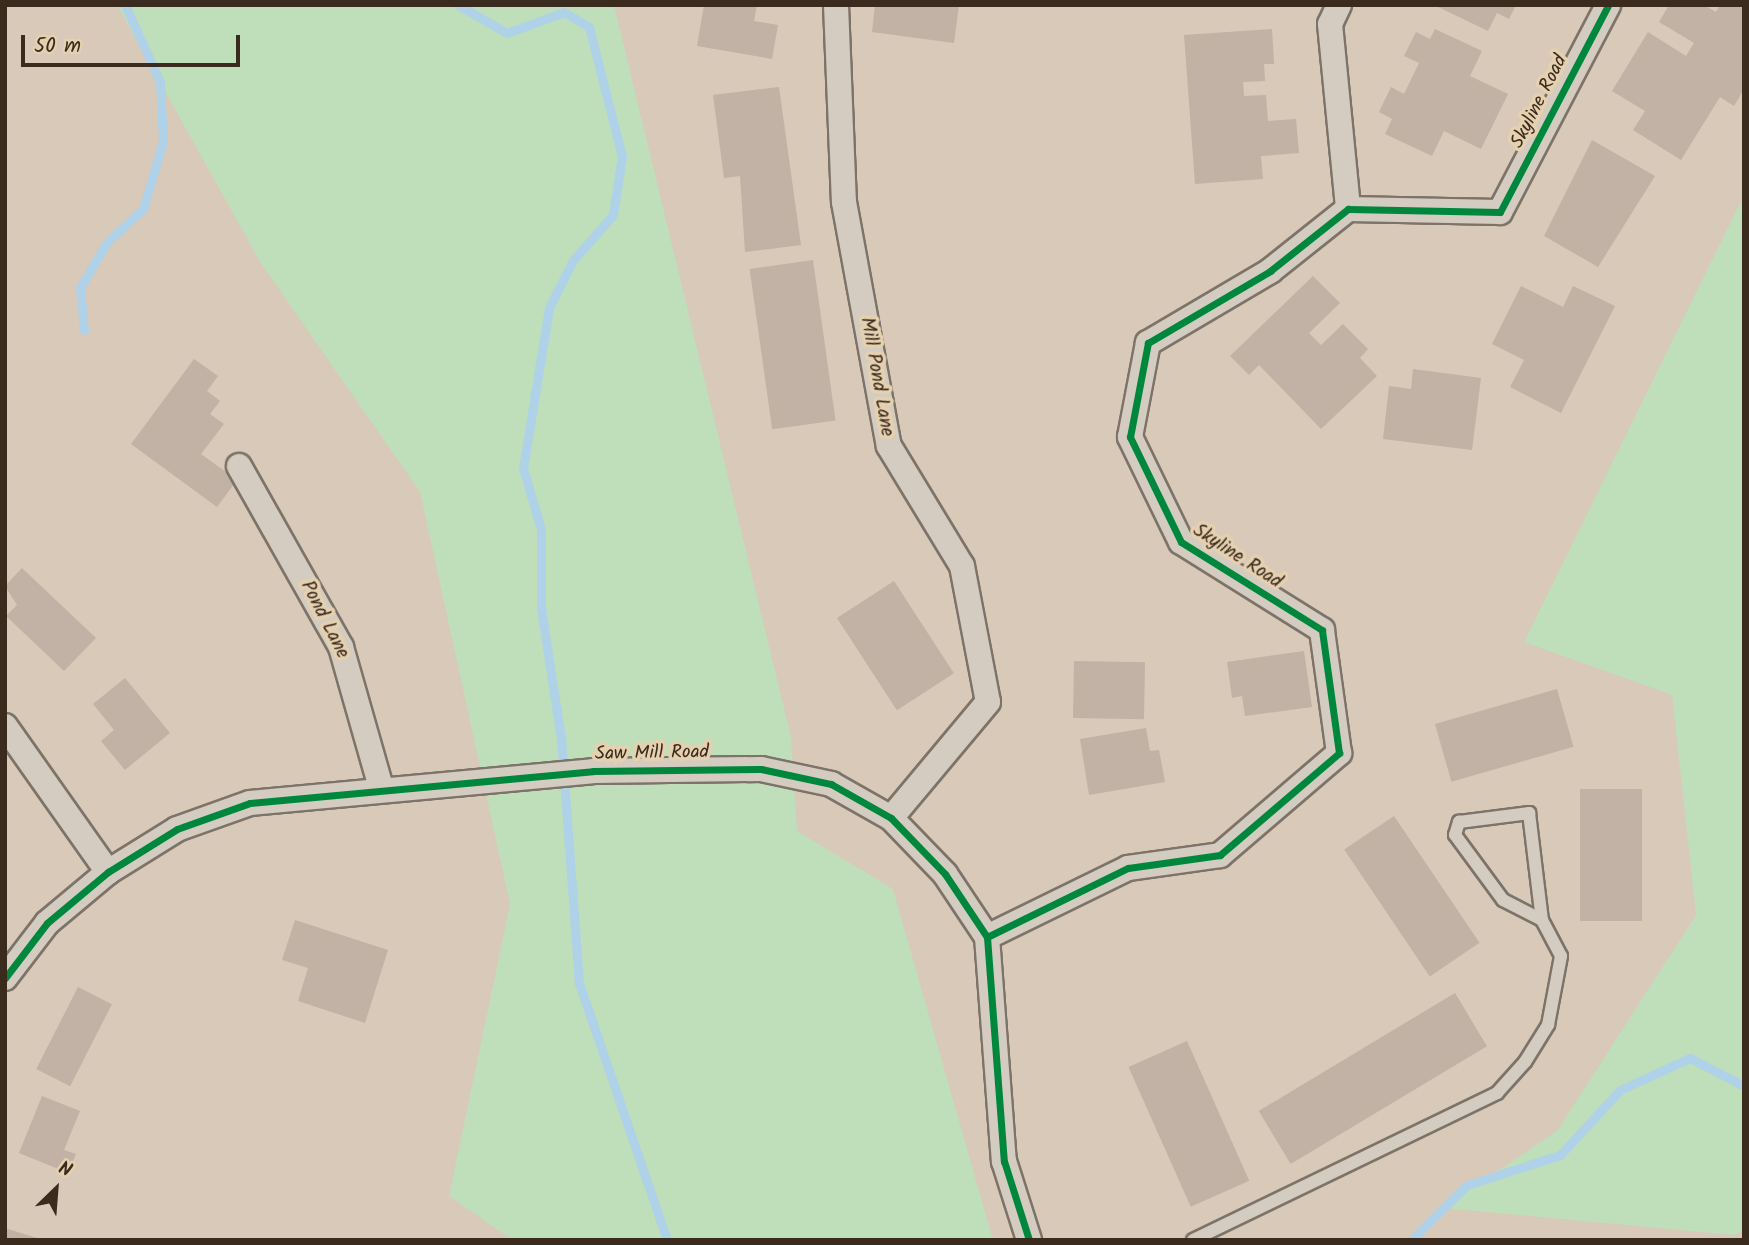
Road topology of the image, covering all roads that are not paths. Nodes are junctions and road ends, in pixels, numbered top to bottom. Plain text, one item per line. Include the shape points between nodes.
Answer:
1 (836, 5) edge
2 (1339, 5) edge
3 (1608, 5) edge
4 (1348, 209) junction
5 (239, 466) dead end
6 (5, 726) edge
7 (381, 787) junction
8 (891, 818) junction
9 (108, 872) junction
10 (1542, 920) junction
11 (987, 937) junction
12 (5, 978) edge
13 (1029, 1240) edge
14 (1194, 1240) edge

1 - 8 street, Mill Pond Lane via 844,202 889,446 962,566 988,702
2 - 4 street via 1330,24
3 - 4 street, Skyline Road via 1500,212
4 - 11 street, Skyline Road via 1270,271 1148,343 1130,437 1181,542 1322,630 1339,753 1220,855 1128,868
5 - 7 street, Pond Lane via 341,647
6 - 9 street
7 - 8 street, Saw Mill Road via 593,771 761,769 831,784
7 - 9 street, Saw Mill Road via 229,809 177,829
8 - 11 street, Saw Mill Road via 945,874
9 - 12 street, Saw Mill Road via 47,923
10 - 10 lane via 1503,900 1455,835 1460,822 1529,813
10 - 14 lane via 1555,936 1560,984 1548,1025 1497,1093
11 - 13 street, Saw Mill Road via 1004,1161

